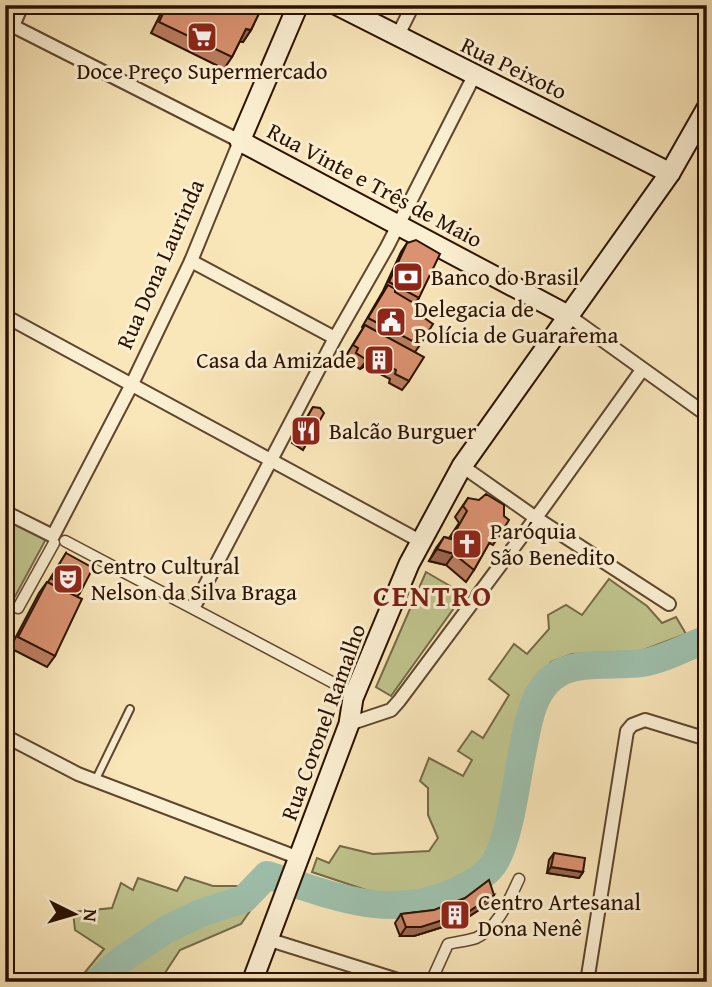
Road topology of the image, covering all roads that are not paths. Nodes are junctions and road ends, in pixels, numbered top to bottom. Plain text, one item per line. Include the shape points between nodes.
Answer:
1 (22, 5) edge
2 (298, 5) edge
3 (337, 5) edge
4 (413, 5) edge
5 (9, 24) edge
6 (397, 37) junction
7 (474, 76) junction
8 (707, 108) edge
9 (240, 141) junction
10 (670, 173) junction
11 (399, 225) junction
12 (191, 261) junction
13 (5, 316) edge
14 (569, 316) junction
15 (335, 338) junction
16 (642, 370) junction
17 (131, 386) junction
18 (707, 415) edge
19 (271, 461) junction
20 (462, 466) junction
21 (5, 512) edge
22 (536, 518) junction
23 (58, 540) junction
24 (420, 541) junction
25 (196, 603) dead end
26 (669, 604) dead end
27 (18, 608) dead end
28 (5, 615) edge
29 (5, 623) edge
30 (345, 689) dead end
31 (130, 709) dead end
32 (349, 724) junction
33 (5, 736) edge
34 (707, 740) edge
35 (95, 781) junction
36 (297, 864) junction
37 (519, 879) dead end
38 (270, 940) junction
39 (434, 975) dead end
40 (252, 982) edge
41 (404, 982) edge
42 (587, 982) edge

1 - 5 street
2 - 9 main road, Rua Dona Laurinda
3 - 6 main road, Rua Peixoto
4 - 6 street
5 - 9 street, Rua Vinte e Três de Maio
6 - 7 main road, Rua Peixoto
7 - 10 main road, Rua Peixoto
7 - 11 street
8 - 10 main road, Rua Coronel Ramalho
9 - 11 main road, Rua Vinte e Três de Maio
9 - 12 street, Rua Dona Laurinda
10 - 14 main road, Rua Coronel Ramalho
11 - 14 main road, Rua Vinte e Três de Maio
11 - 15 street
12 - 15 street
12 - 17 street, Rua Dona Laurinda
13 - 17 street
14 - 16 street, Rua Vinte e Três de Maio
14 - 20 main road, Rua Coronel Ramalho
15 - 19 street
16 - 18 street, Rua Vinte e Três de Maio
16 - 22 street
17 - 19 street
17 - 23 street, Rua Dona Laurinda
19 - 24 street
19 - 25 street
20 - 22 street
20 - 24 main road, Rua Coronel Ramalho
21 - 23 street
22 - 26 street
22 - 32 street via 391,710
23 - 27 street
23 - 30 street
24 - 32 main road, Rua Coronel Ramalho via 353,698
28 - 29 street
31 - 35 lane
32 - 36 main road, Rua Coronel Ramalho
33 - 35 street
34 - 42 street via 645,720 632,724 625,738
35 - 36 street
36 - 38 main road, Rua Coronel Ramalho
37 - 39 street via 500,916 476,938 448,944
38 - 40 main road, Rua Coronel Ramalho
38 - 41 street

